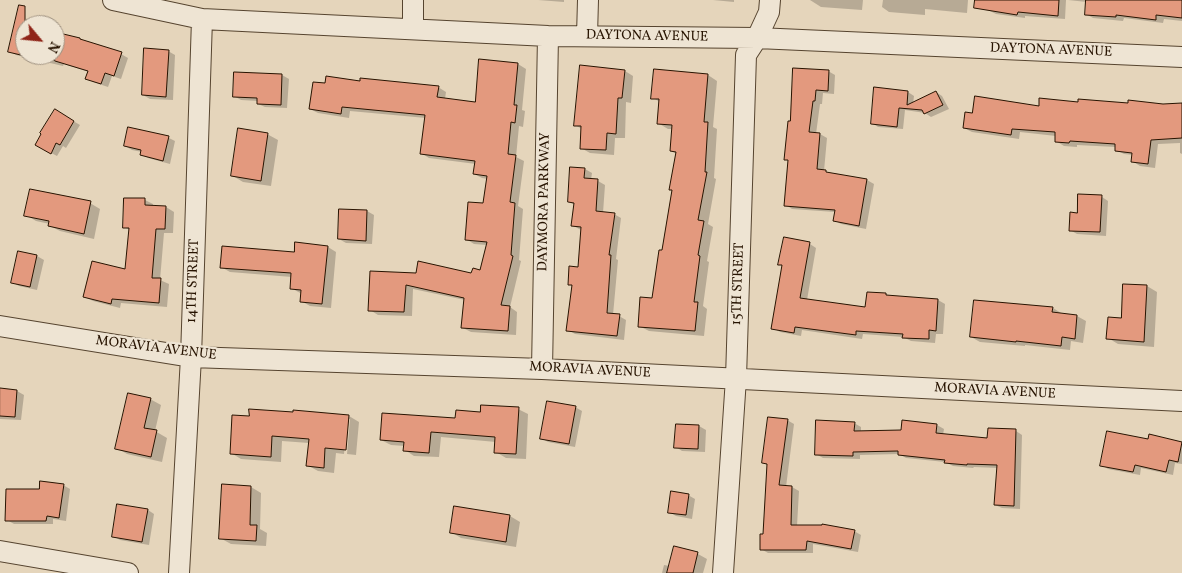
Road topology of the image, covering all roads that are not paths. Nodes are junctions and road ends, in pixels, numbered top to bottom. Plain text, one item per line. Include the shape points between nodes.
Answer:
1 (114, 0) edge
2 (413, 0) edge
3 (588, 0) edge
4 (770, 0) edge
5 (202, 19) junction
6 (413, 29) junction
7 (548, 36) junction
8 (587, 36) junction
9 (757, 38) junction
10 (1182, 57) edge
11 (0, 326) edge
12 (191, 357) junction
13 (542, 369) junction
14 (736, 378) junction
15 (1182, 401) edge
16 (0, 550) edge
17 (128, 573) edge
18 (179, 573) edge
19 (723, 573) edge

1 - 5 street, DAYTONA AVENUE
2 - 6 street
3 - 8 street
4 - 9 street, 15TH STREET via 769,12
5 - 6 street, DAYTONA AVENUE
5 - 12 street, 14TH STREET
6 - 7 street, DAYTONA AVENUE
7 - 8 street, DAYTONA AVENUE
7 - 13 street, DAYMORA PARKWAY
8 - 9 street, DAYTONA AVENUE
9 - 10 street, DAYTONA AVENUE
9 - 14 street, 15TH STREET via 746,55
11 - 12 street, MORAVIA AVENUE
12 - 13 street, MORAVIA AVENUE
12 - 18 street, 14TH STREET
13 - 14 street, MORAVIA AVENUE
14 - 15 street, MORAVIA AVENUE
14 - 19 street, 15TH STREET
16 - 17 street

